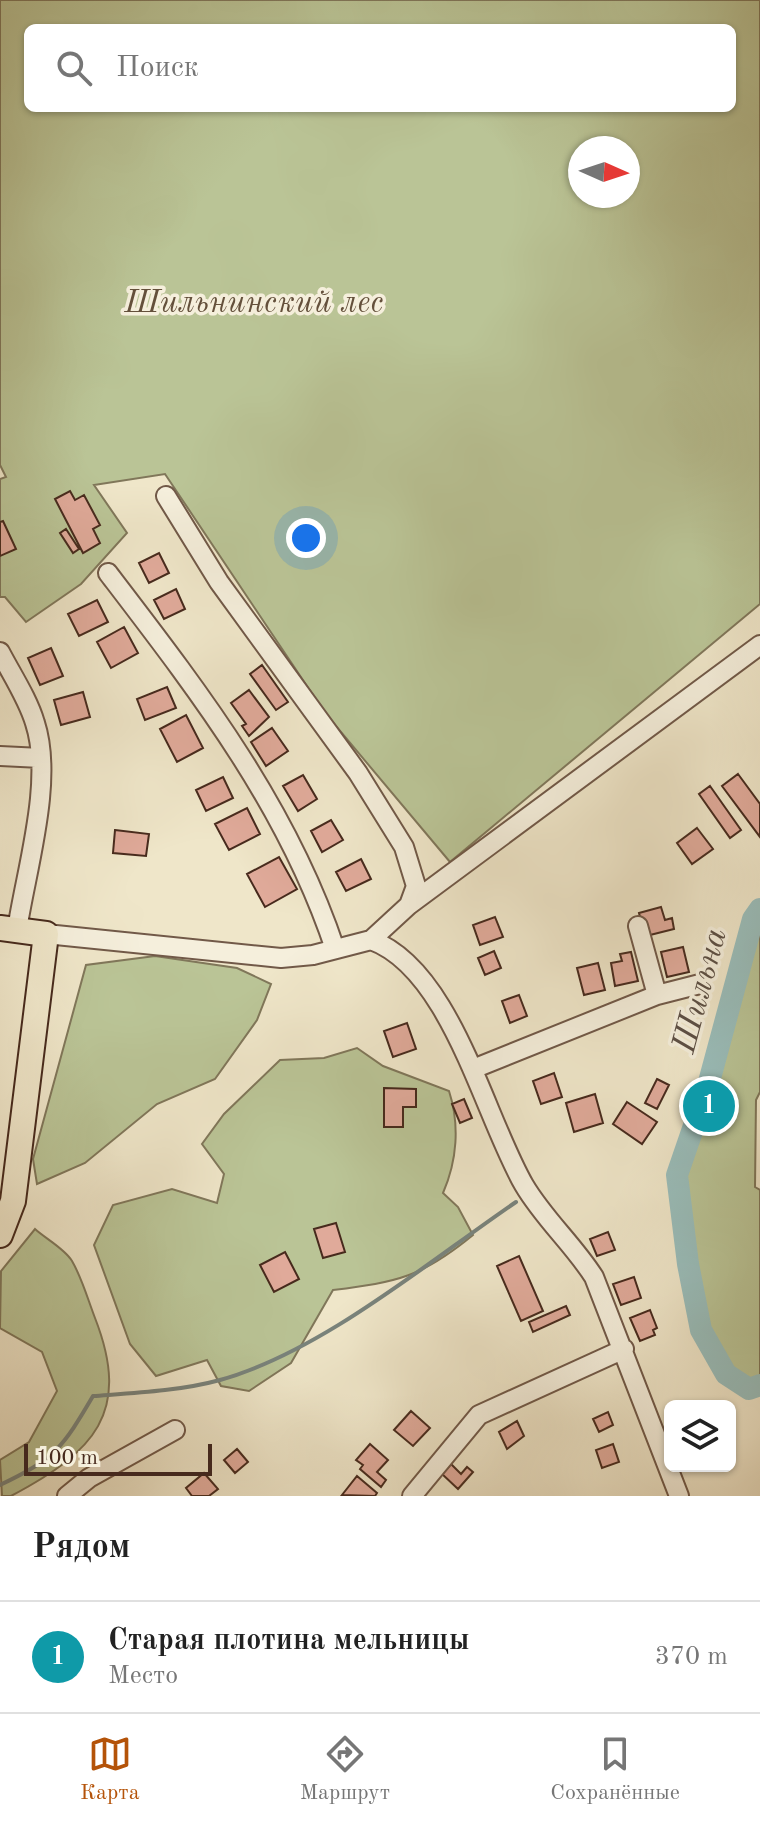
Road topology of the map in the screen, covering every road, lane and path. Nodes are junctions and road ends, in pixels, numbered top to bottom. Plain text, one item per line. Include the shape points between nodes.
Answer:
1 (166, 496) dead end
2 (108, 573) dead end
3 (760, 645) edge
4 (0, 652) edge
5 (0, 756) edge
6 (41, 758) junction
7 (409, 905) junction
8 (638, 926) dead end
9 (9, 929) edge
10 (46, 934) junction
11 (371, 940) junction
12 (335, 949) junction
13 (700, 984) dead end
14 (657, 995) junction
15 (473, 1069) junction
16 (0, 1235) edge
17 (624, 1349) junction
18 (175, 1430) dead end
19 (67, 1496) edge
20 (412, 1496) edge
21 (679, 1496) edge

1 - 7 street via 219,582 358,773 404,847 416,886
2 - 12 street via 207,702 295,847
3 - 7 street
4 - 6 street via 35,721
5 - 6 street
6 - 9 street via 38,804
7 - 11 street
8 - 14 street
9 - 10 main road
10 - 12 street via 281,958
10 - 16 main road via 13,1201
11 - 12 street
11 - 15 street via 391,947 429,989
13 - 14 street
14 - 15 street
15 - 17 street via 522,1182 594,1277
17 - 20 street via 479,1415
17 - 21 street
18 - 19 street

